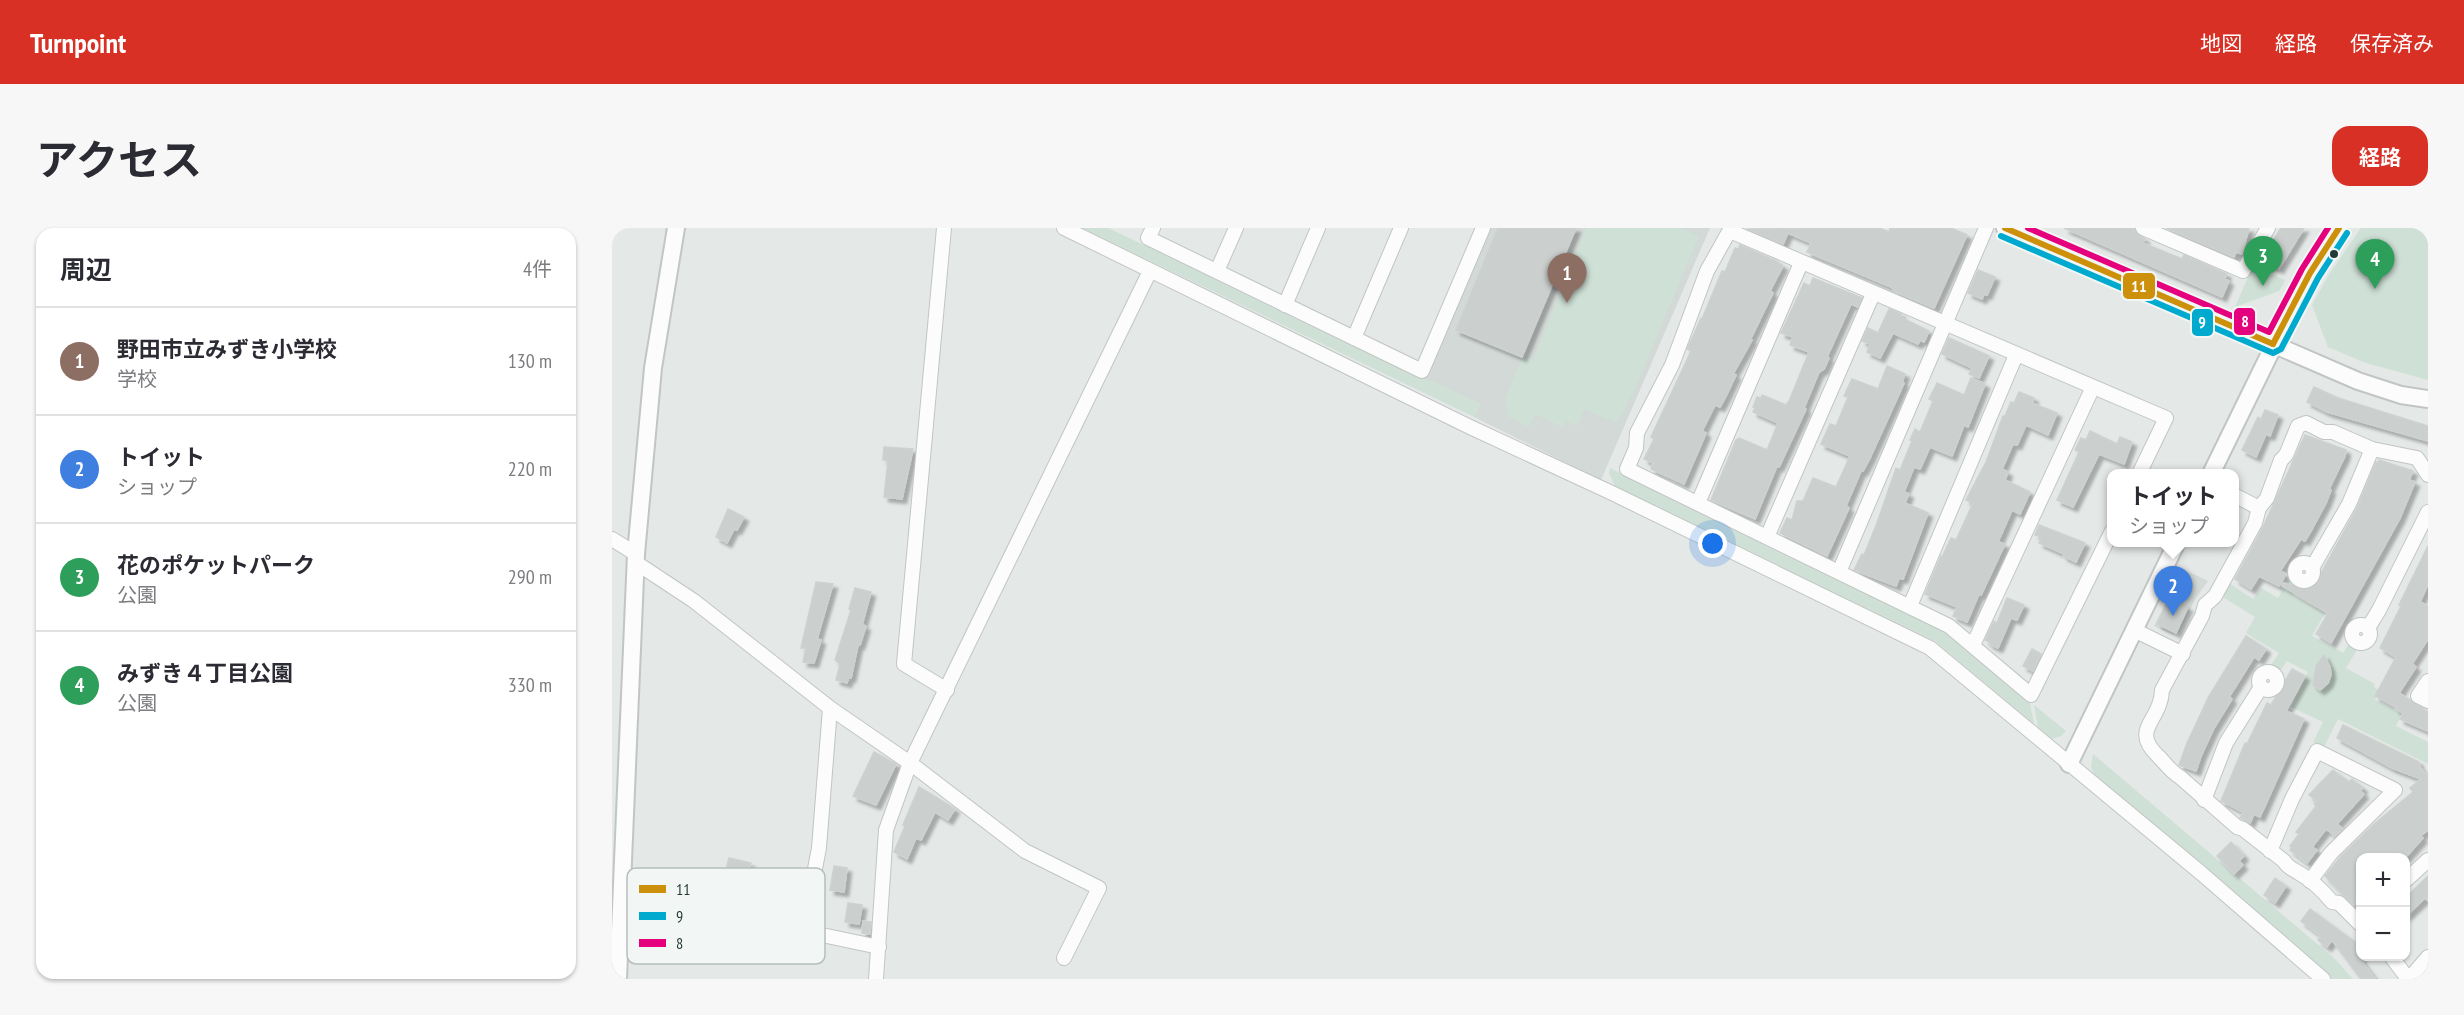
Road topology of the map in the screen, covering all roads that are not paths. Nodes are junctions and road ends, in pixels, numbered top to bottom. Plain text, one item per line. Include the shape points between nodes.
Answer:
1 (676, 228) edge
2 (944, 228) edge
3 (1064, 228) edge
4 (1153, 228) edge
5 (1236, 228) edge
6 (1318, 228) edge
7 (1401, 228) edge
8 (1483, 228) edge
9 (1986, 228) edge
10 (2005, 228) edge
11 (2142, 228) edge
12 (2268, 228) edge
13 (2339, 228) edge
14 (1731, 230) edge
15 (1801, 262) junction
16 (1150, 271) junction
17 (1217, 272) junction
18 (1873, 294) junction
19 (1285, 305) junction
20 (1945, 324) junction
21 (1354, 338) junction
22 (2273, 344) junction
23 (2016, 355) junction
24 (2093, 387) junction
25 (2428, 399) edge
26 (2372, 449) junction
27 (2141, 469) edge
28 (2213, 469) edge
29 (2428, 475) edge
30 (2239, 497) edge
31 (1698, 503) junction
32 (2259, 508) junction
33 (2428, 512) edge
34 (1767, 537) junction
35 (612, 539) edge
36 (2107, 541) edge
37 (2175, 547) edge
38 (635, 558) junction
39 (2312, 567) dead end
40 (1839, 572) junction
41 (1910, 606) junction
42 (2368, 627) dead end
43 (2134, 630) junction
44 (1974, 645) junction
45 (2183, 654) junction
46 (2428, 681) edge
47 (2261, 687) dead end
48 (947, 690) junction
49 (2428, 701) edge
50 (830, 708) junction
51 (910, 763) junction
52 (2069, 764) junction
53 (2204, 800) junction
54 (2270, 851) junction
55 (2428, 860) edge
56 (815, 868) edge
57 (2410, 876) edge
58 (2310, 881) junction
59 (2356, 919) edge
60 (825, 936) edge
61 (879, 947) junction
62 (2428, 957) edge
63 (1064, 958) dead end
64 (2394, 961) edge
65 (618, 979) edge
66 (876, 979) edge
67 (2323, 979) edge
68 (2409, 979) edge

1 - 38 street via 653,368
2 - 48 street via 904,664
3 - 16 street
4 - 17 street via 1148,238
5 - 17 street
6 - 19 street
7 - 21 street
8 - 21 street via 1422,371
9 - 20 street
10 - 22 street
11 - 12 street via 2243,271
13 - 22 street
14 - 15 street
14 - 31 street via 1707,271 1672,364 1637,433 1636,448 1627,469
15 - 18 street
15 - 31 street
16 - 48 street
16 - 52 street via 1930,648
17 - 19 street
18 - 20 street
18 - 34 street
19 - 21 street
20 - 23 street
20 - 40 street
22 - 25 street via 2358,381
22 - 28 street
23 - 24 street
23 - 41 street
24 - 27 street via 2166,418
24 - 44 street
26 - 29 street via 2417,458
26 - 32 street via 2306,423 2298,426
26 - 39 street via 2349,504
30 - 32 street
31 - 34 street
32 - 45 street via 2255,523 2215,596 2205,605
33 - 42 street
34 - 40 street
35 - 38 street
36 - 44 street via 2031,695
37 - 43 street
38 - 50 street
38 - 65 street
40 - 41 street
41 - 44 street via 1949,626
43 - 45 street
43 - 52 street
45 - 53 street via 2162,690 2162,699 2144,736 2149,748 2170,771
46 - 49 street via 2418,696
47 - 53 street via 2226,743
48 - 51 street
50 - 51 street
50 - 56 street
51 - 61 street via 886,830
51 - 63 street via 1025,851 1099,888
52 - 67 street
53 - 54 street
54 - 58 street
54 - 58 street via 2317,752 2395,790 2331,853
55 - 57 street
58 - 59 street
60 - 61 street
61 - 66 street
62 - 68 street
64 - 68 street

